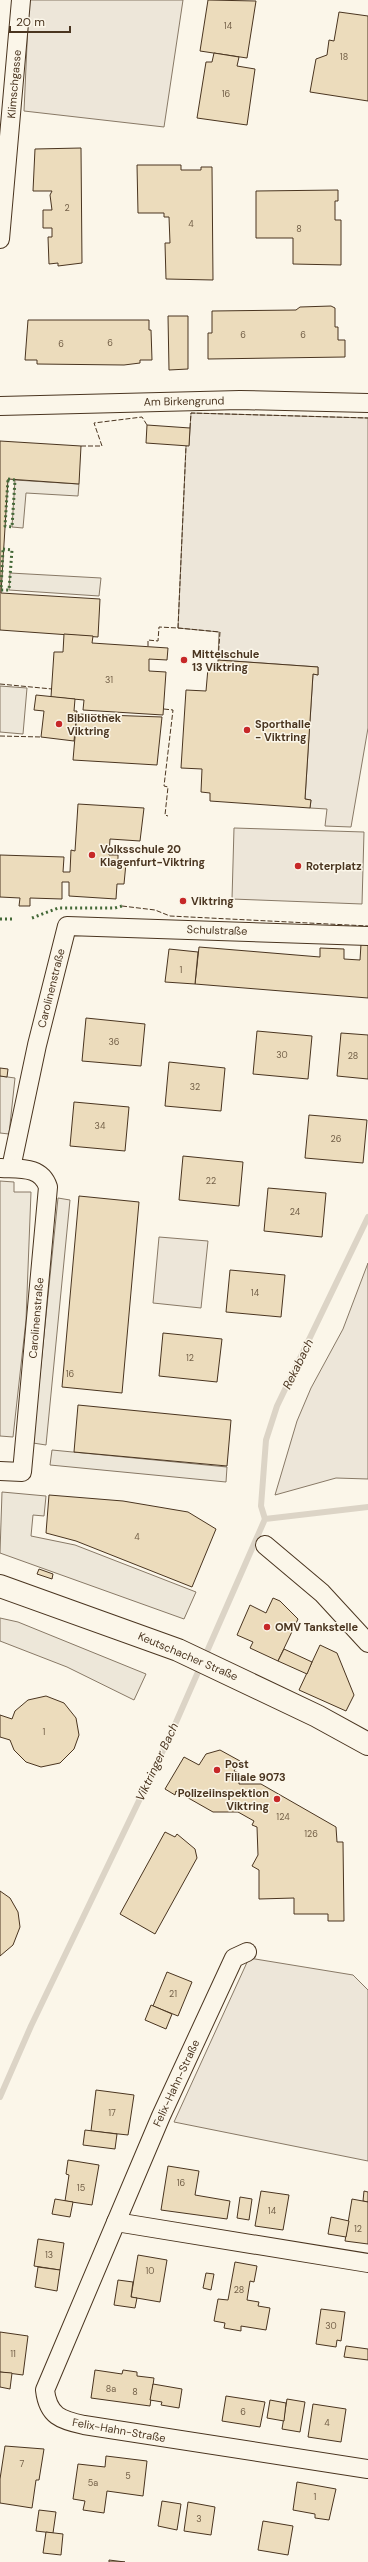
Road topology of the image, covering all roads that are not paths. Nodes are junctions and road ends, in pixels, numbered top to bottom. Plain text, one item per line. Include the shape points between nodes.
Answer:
1 (21, 0) edge
2 (3, 173) edge
3 (0, 239) edge
4 (368, 403) edge
5 (0, 406) edge
6 (67, 926) joint
7 (368, 936) edge
8 (6, 1168) edge
9 (0, 1471) edge
10 (265, 1545) dead end
11 (0, 1586) edge
12 (368, 1643) edge
13 (368, 1744) edge
14 (247, 1952) dead end
15 (116, 2222) junction
16 (368, 2263) edge
17 (368, 2469) edge

1 - 2 street, Klimschgasse
2 - 3 street, Klimschgasse
4 - 5 street, Am Birkengrund via 240,400
6 - 7 street, Schulstraße
6 - 8 street, Carolinenstraße
8 - 9 street, Carolinenstraße via 34,1171 45,1178 48,1187 22,1472
10 - 12 street via 322,1593
11 - 13 main road, Keutschacher Straße via 178,1650 229,1673
14 - 15 street, Felix-Hahn-Straße via 234,1958 161,2116
15 - 16 street
15 - 17 street, Felix-Hahn-Straße via 44,2390 46,2403 53,2412 66,2421 84,2425

